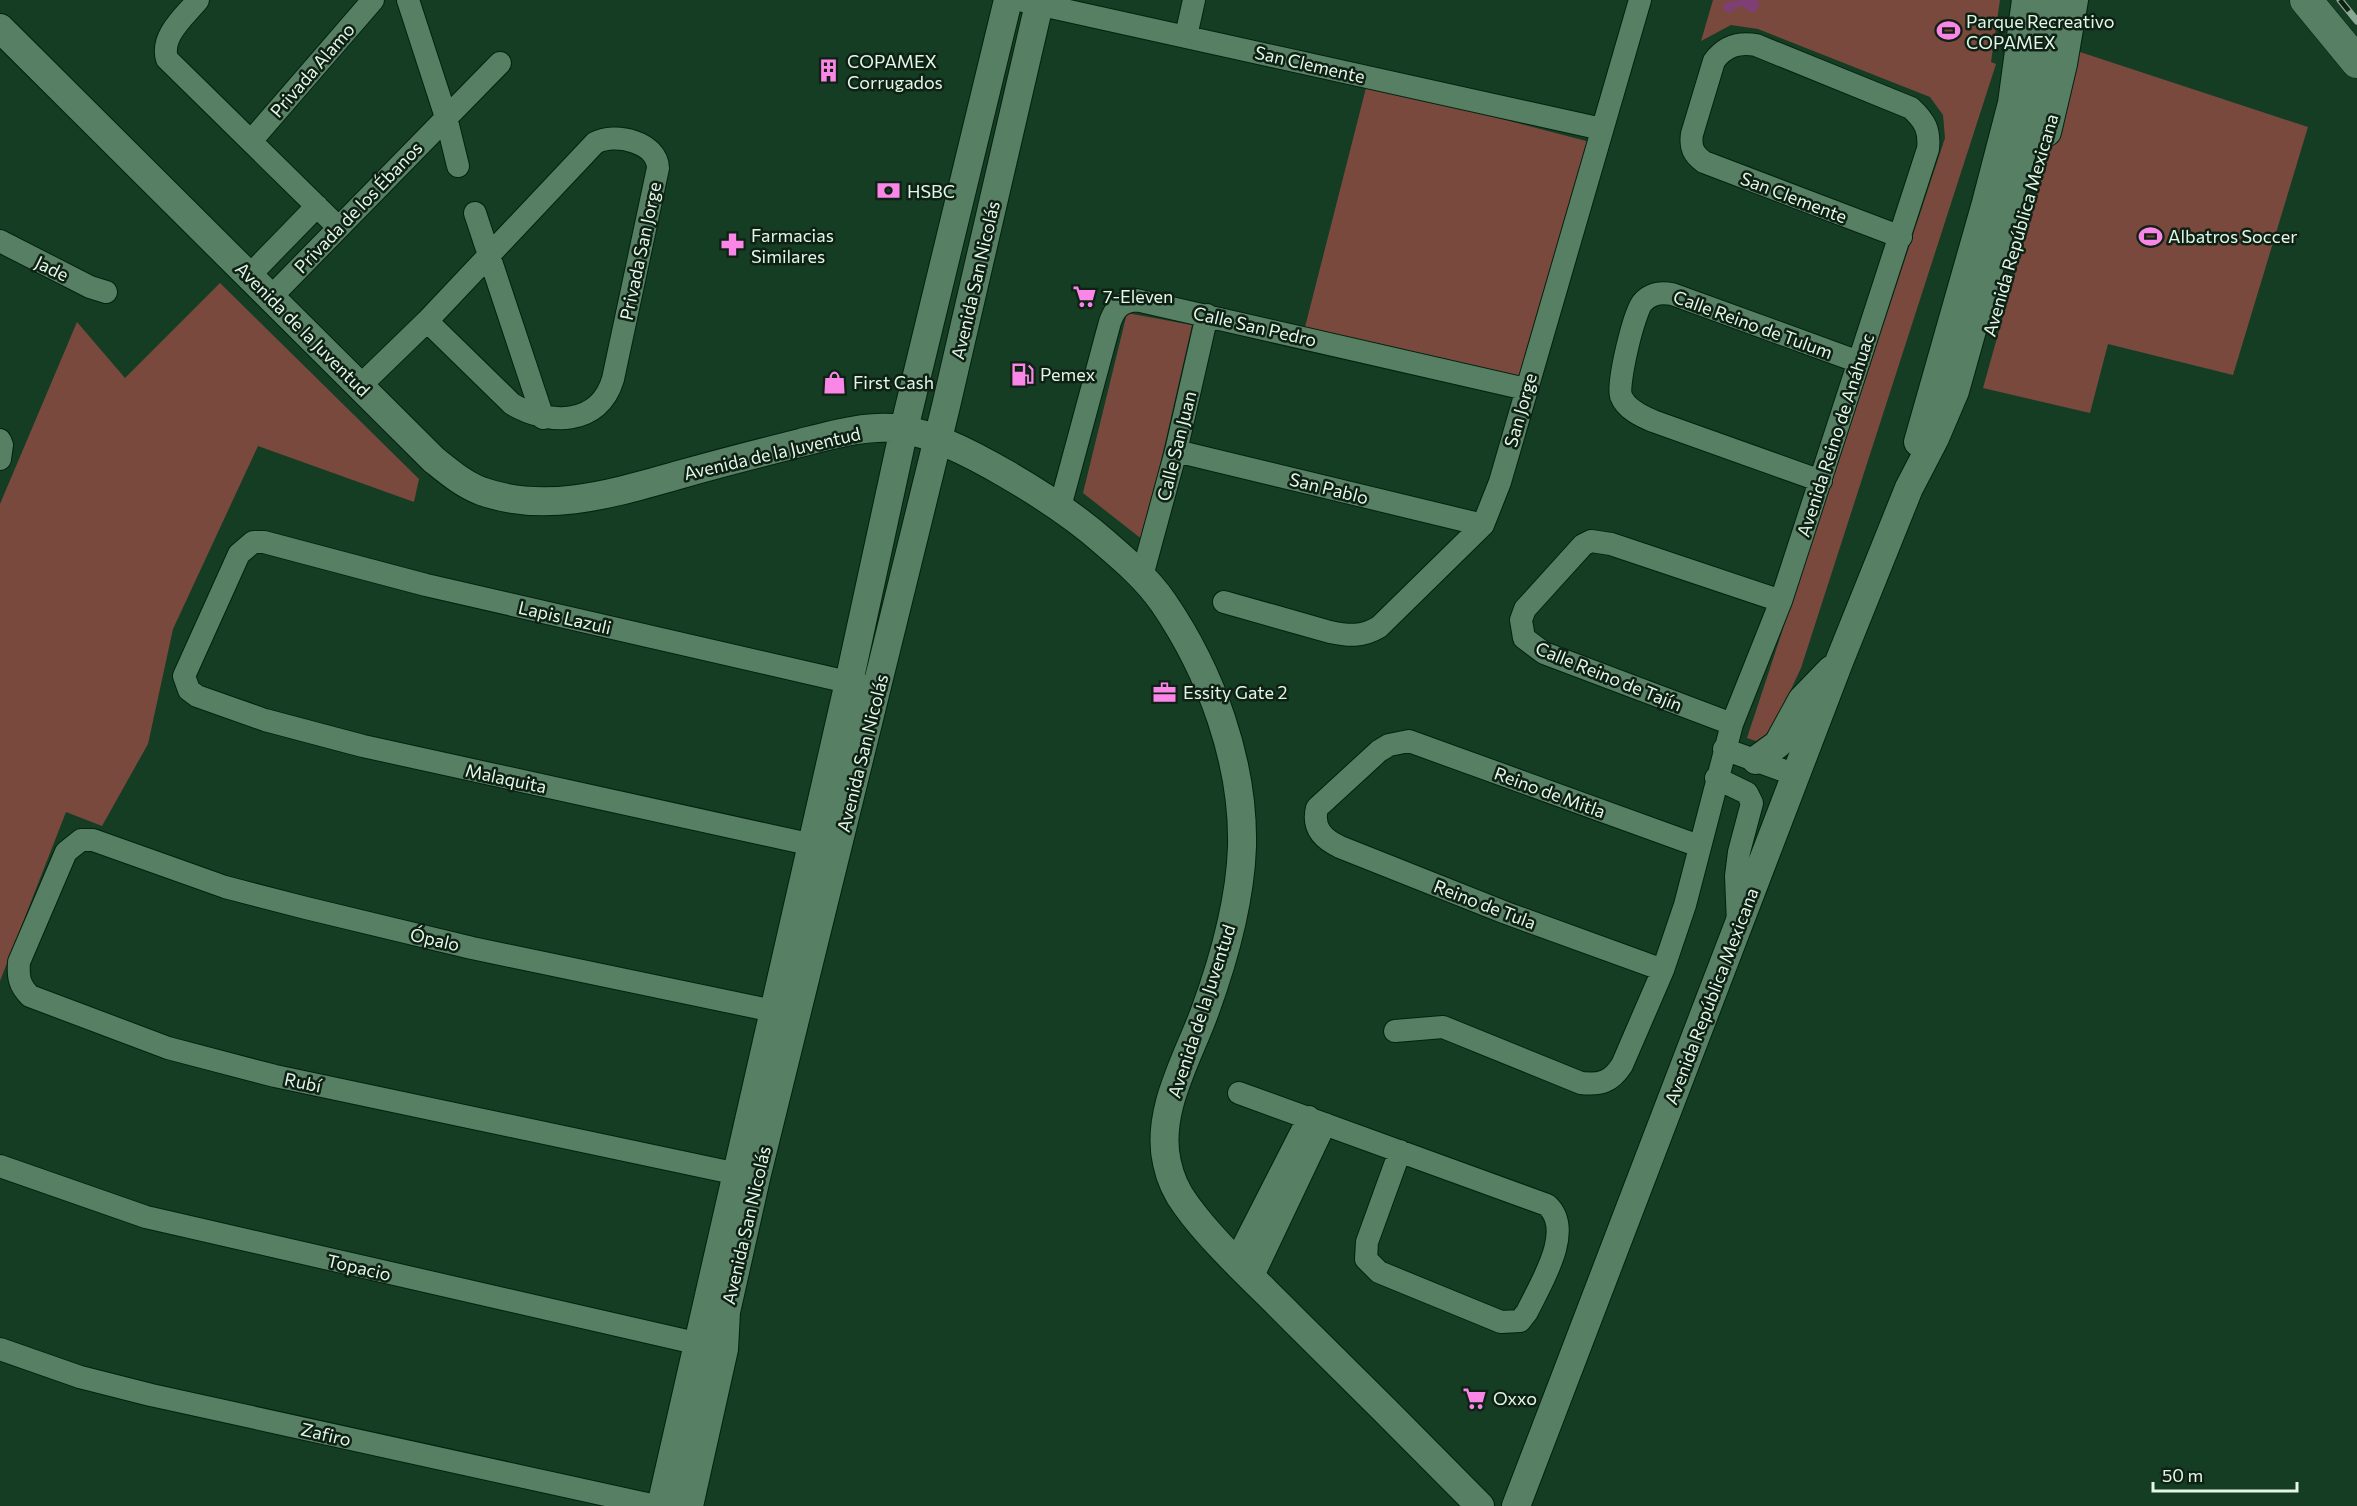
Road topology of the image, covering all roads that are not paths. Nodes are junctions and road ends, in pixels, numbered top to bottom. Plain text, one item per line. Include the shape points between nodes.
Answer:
1 (198, 0) edge
2 (373, 0) edge
3 (408, 0) edge
4 (1008, 0) edge
5 (1194, 0) edge
6 (1638, 0) edge
7 (2010, 0) edge
8 (2026, 0) edge
9 (2048, 0) edge
10 (2074, 0) edge
11 (2306, 0) edge
12 (1032, 1) edge
13 (1186, 36) junction
14 (6, 42) edge
15 (2357, 62) edge
16 (500, 63) dead end
17 (446, 117) junction
18 (1922, 118) joint
19 (1602, 129) junction
20 (251, 141) junction
21 (458, 166) dead end
22 (317, 206) junction
23 (475, 213) dead end
24 (338, 227) junction
25 (1901, 237) junction
26 (0, 241) edge
27 (488, 257) junction
28 (249, 276) junction
29 (106, 292) dead end
30 (271, 297) junction
31 (1207, 315) junction
32 (427, 321) junction
33 (1859, 362) junction
34 (360, 386) junction
35 (1945, 387) junction
36 (1526, 389) junction
37 (543, 418) junction
38 (904, 429) junction
39 (1928, 434) junction
40 (0, 440) edge
41 (938, 441) junction
42 (1176, 451) junction
43 (0, 459) edge
44 (1821, 481) junction
45 (1060, 507) junction
46 (1482, 525) junction
47 (1142, 576) junction
48 (1780, 601) junction
49 (1224, 602) dead end
50 (1839, 662) junction
51 (849, 682) junction
52 (184, 683) joint
53 (878, 689) junction
54 (1732, 724) junction
55 (1724, 749) junction
56 (1756, 760) junction
57 (1796, 775) junction
58 (1716, 778) junction
59 (1316, 825) joint
60 (81, 840) joint
61 (1699, 846) junction
62 (825, 848) junction
63 (1738, 926) junction
64 (1663, 970) junction
65 (785, 1013) junction
66 (1395, 1031) dead end
67 (1239, 1092) dead end
68 (1317, 1120) junction
69 (1400, 1151) junction
70 (0, 1166) edge
71 (746, 1176) junction
72 (1244, 1269) junction
73 (710, 1346) junction
74 (0, 1348) edge
75 (656, 1506) edge
76 (661, 1506) edge
77 (689, 1506) edge
78 (1480, 1506) edge
79 (1516, 1506) edge

1 - 20 street via 170,34 164,50 173,67
2 - 20 street, Privada Alamo
3 - 17 street
4 - 38 street, Avenida San Nicolás
5 - 13 street
6 - 19 street, San Jorge
7 - 39 street, Avenida República Mexicana via 1996,103 1926,368 1922,391
8 - 35 street, Avenida República Mexicana via 2012,103
9 - 35 street, Avenida República Mexicana via 2042,61 2027,134
10 - 39 street, Avenida República Mexicana via 2047,130 1990,332 1968,394
11 - 15 main road
12 - 13 street, San Clemente
12 - 41 street, Avenida San Nicolás
13 - 19 street, San Clemente
14 - 28 street, Avenida de la Juventud
16 - 17 street, Privada de los Ébanos
17 - 21 street
17 - 24 street, Privada de los Ébanos
18 - 25 street, Avenida Reino de Anáhuac via 1929,136 1928,149
18 - 25 street, San Clemente via 1911,108 1756,45 1737,44 1728,46 1714,61 1692,134 1692,150 1704,162
19 - 36 street, San Jorge
20 - 22 street
22 - 24 street
22 - 28 street, Privada de los Ébanos
23 - 27 street
24 - 30 street, Privada de los Ébanos
25 - 33 street, Avenida Reino de Anáhuac
26 - 29 street, Jade
27 - 32 street, Privada San Jorge
27 - 37 street
27 - 37 street, Privada San Jorge via 595,142 622,138 656,157 658,168 609,391 595,407 573,417
28 - 30 street, Avenida de la Juventud
30 - 34 street, Avenida de la Juventud
31 - 36 street, Calle San Pedro
31 - 42 street, Calle San Juan
31 - 45 street, Calle San Pedro via 1136,300 1126,301 1113,313
32 - 34 street, Privada San Jorge
32 - 37 street, Privada San Jorge via 512,404
33 - 44 street, Avenida Reino de Anáhuac
33 - 44 street, Calle Reino de Tulum via 1672,294 1651,295 1638,308 1620,383 1622,399 1630,407 1653,422
34 - 38 street, Avenida de la Juventud via 456,478 476,489 528,501 604,496 825,437 882,428
35 - 39 street, Avenida República Mexicana
36 - 46 street, San Jorge via 1500,482
38 - 41 street, Avenida de la Juventud
38 - 51 street, Avenida San Nicolás
39 - 50 street, Avenida República Mexicana
40 - 43 street
41 - 45 street, Avenida de la Juventud
41 - 53 street, Avenida San Nicolás
42 - 46 street, San Pablo
42 - 47 street, Calle San Juan
44 - 48 street, Avenida Reino de Anáhuac
45 - 47 street, Avenida de la Juventud
46 - 49 street, San Jorge via 1379,627 1367,634 1330,632
47 - 72 street, Avenida de la Juventud via 1162,601 1207,682 1226,733 1241,806 1240,868 1231,926 1207,1006 1171,1102 1164,1144 1173,1183 1185,1205
48 - 54 street, Avenida Reino de Anáhuac
48 - 54 street, Calle Reino de Tajín via 1611,544 1591,541 1576,551 1525,609 1521,620 1524,638 1544,653
50 - 56 street via 1802,700 1778,744
50 - 57 street, Avenida República Mexicana
51 - 52 street, Lapis Lazuli via 426,585 276,544 253,542 239,555 186,667
51 - 53 street, Lapis Lazuli
51 - 62 street, Avenida San Nicolás
52 - 62 street, Malaquita via 197,696 265,720 363,746
53 - 62 street, Avenida San Nicolás
54 - 55 street, Avenida Reino de Anáhuac
55 - 56 street
55 - 58 street, Avenida Reino de Anáhuac
56 - 57 street
57 - 63 street, Avenida República Mexicana
58 - 61 street, Avenida Reino de Anáhuac
58 - 63 street via 1747,793 1752,803 1736,876
59 - 61 street, Reino de Mitla via 1315,816 1322,801 1379,751 1399,742 1422,745
59 - 64 street, Reino de Tula via 1323,837 1340,847 1506,914
60 - 65 street, Ópalo via 93,840 225,887 306,908 472,948
60 - 71 street, Rubí via 66,852 21,955 18,977 30,996 168,1048 275,1076
61 - 64 street, Avenida Reino de Anáhuac via 1685,905
62 - 65 street, Avenida San Nicolás
63 - 79 street, Avenida República Mexicana
64 - 66 street, Avenida Reino de Anáhuac via 1622,1065 1605,1082 1581,1083 1443,1027
65 - 71 street, Avenida San Nicolás
67 - 68 street
68 - 69 street
68 - 72 street
69 - 69 street via 1547,1205 1555,1212 1560,1231 1558,1242 1520,1321 1501,1322 1379,1272 1366,1259 1367,1242
70 - 73 street, Topacio via 157,1220
71 - 73 street, Avenida San Nicolás via 726,1312
72 - 78 street, Avenida de la Juventud
73 - 76 street, Avenida San Nicolás
73 - 77 street, Avenida San Nicolás
74 - 75 street, Zafiro via 80,1377 151,1395

